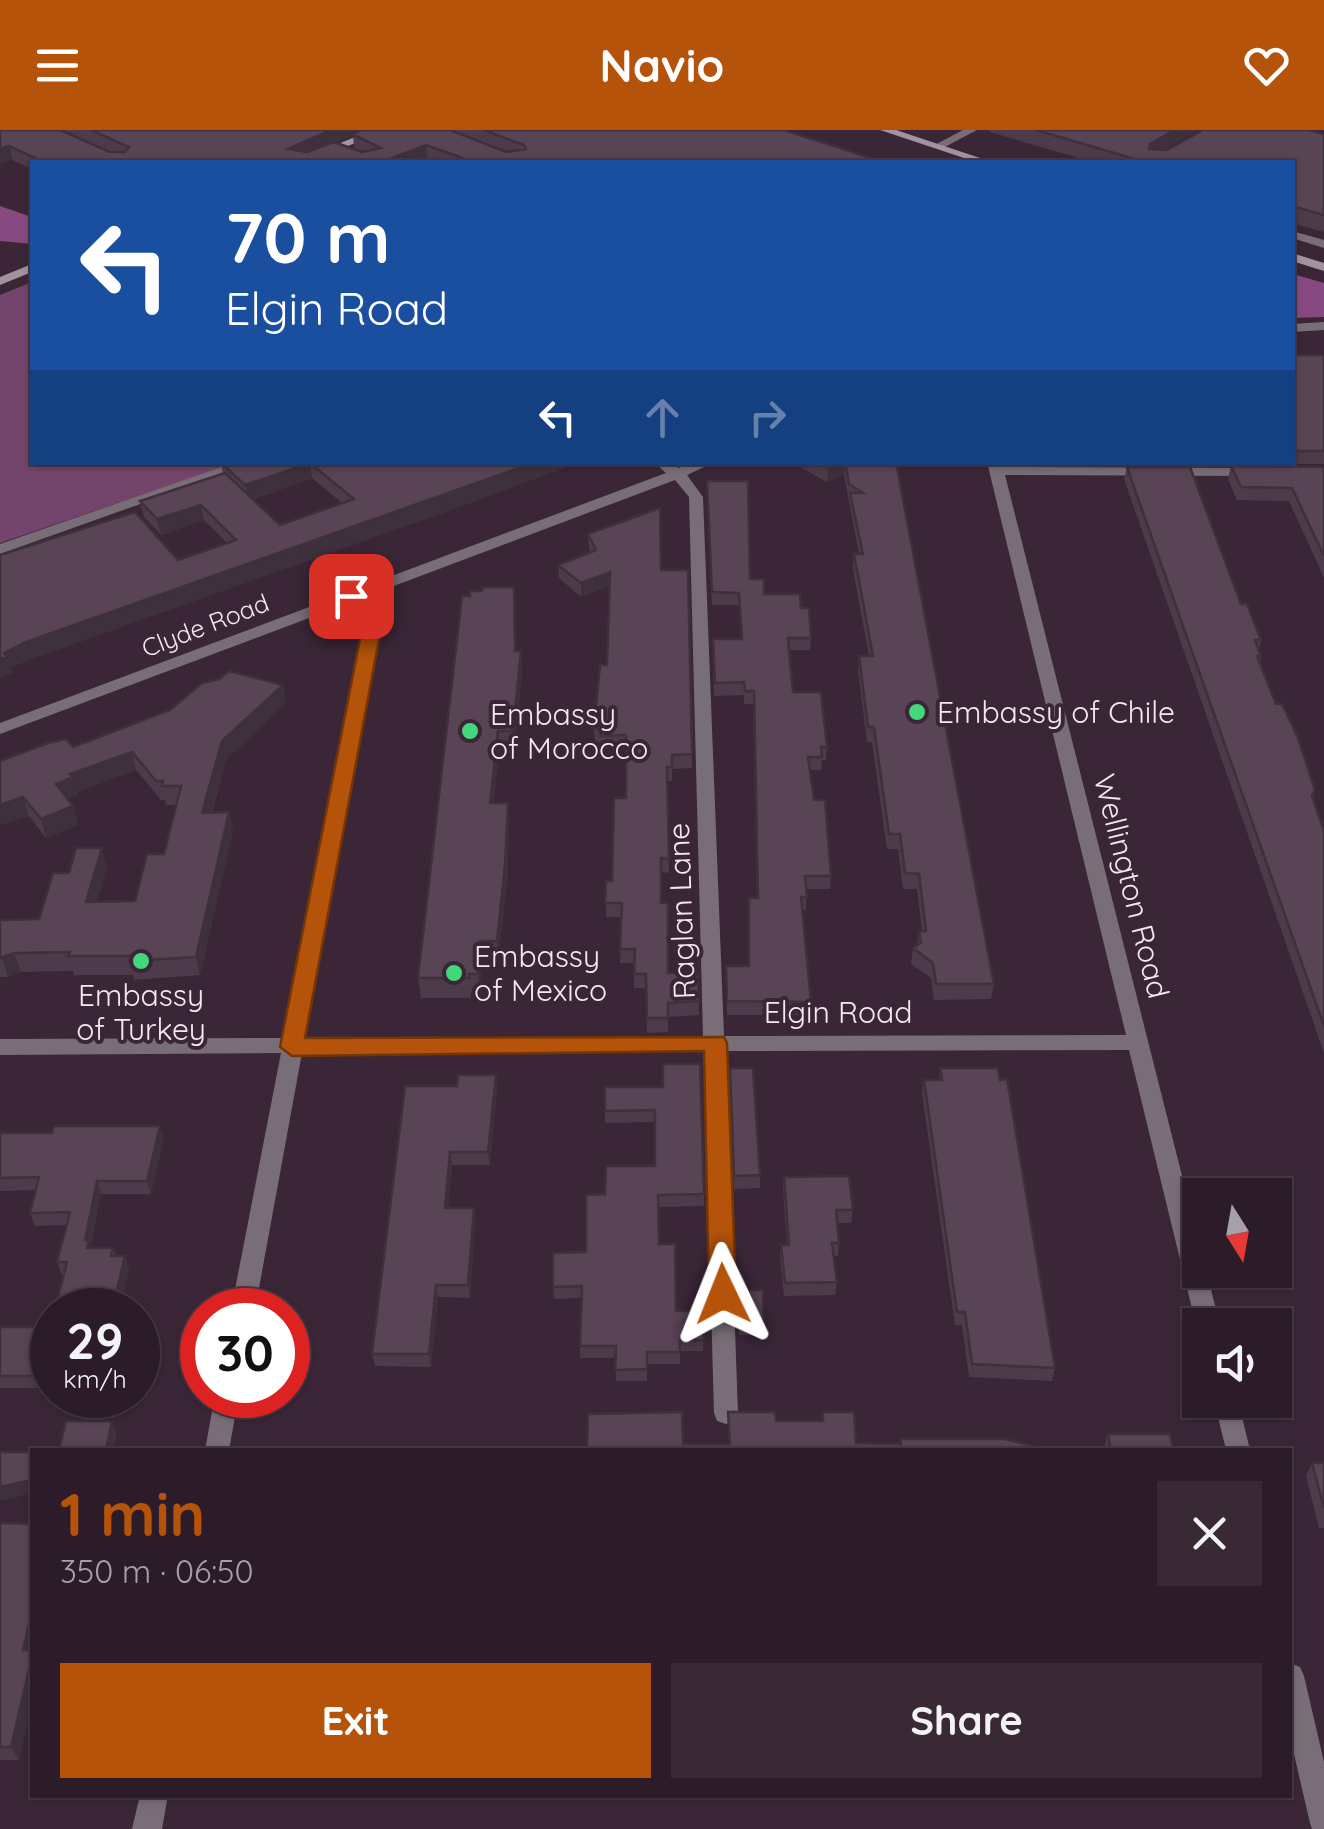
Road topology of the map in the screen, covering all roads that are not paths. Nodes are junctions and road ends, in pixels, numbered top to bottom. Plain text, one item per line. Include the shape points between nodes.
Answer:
1 (382, 130) edge
2 (885, 130) edge
3 (971, 130) edge
4 (937, 146) junction
5 (336, 148) junction
6 (358, 157) edge
7 (305, 160) edge
8 (980, 160) edge
9 (1295, 235) edge
10 (1324, 244) edge
11 (1295, 258) edge
12 (1324, 267) edge
13 (30, 269) edge
14 (0, 281) edge
15 (1324, 326) edge
16 (1295, 328) edge
17 (242, 465) edge
18 (995, 467) edge
19 (670, 468) edge
20 (1279, 472) edge
21 (0, 549) edge
22 (351, 596) junction
23 (0, 729) edge
24 (1136, 1042) junction
25 (715, 1043) junction
26 (0, 1047) edge
27 (292, 1047) junction
28 (247, 1288) edge
29 (1204, 1308) edge
30 (726, 1414) edge
31 (223, 1418) edge
32 (1230, 1418) edge
33 (217, 1448) edge
34 (1238, 1448) edge
35 (1292, 1685) edge
36 (153, 1798) edge
37 (1324, 1822) edge
38 (147, 1829) edge

1 - 5 main road
2 - 4 main road
3 - 4 street
4 - 8 main road
5 - 6 street
5 - 7 main road
9 - 10 street
11 - 12 main road
13 - 14 main road
15 - 16 street
17 - 21 street
18 - 20 street
18 - 24 street, Wellington Road
19 - 22 street, Clyde Road
19 - 25 street, Raglan Lane via 696,497
22 - 23 street, Clyde Road
22 - 27 street via 370,616 370,634
24 - 25 street, Elgin Road
24 - 29 street, Wellington Road
25 - 27 street, Elgin Road
25 - 30 street, Raglan Lane
26 - 27 street, Elgin Road
27 - 28 street
31 - 33 street
32 - 34 street
35 - 37 street
36 - 38 street

